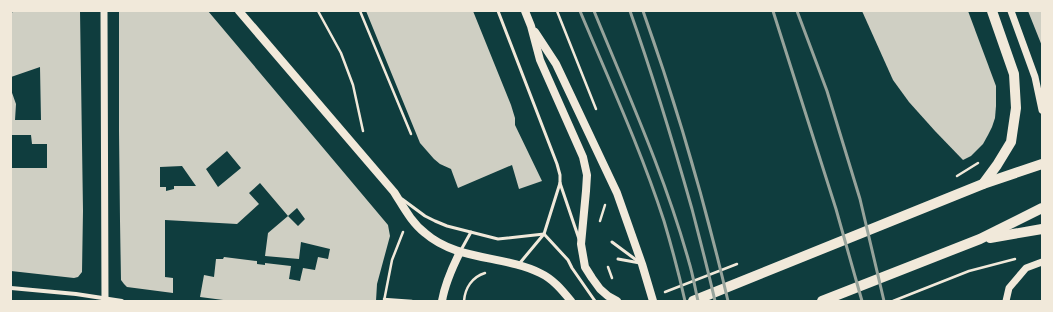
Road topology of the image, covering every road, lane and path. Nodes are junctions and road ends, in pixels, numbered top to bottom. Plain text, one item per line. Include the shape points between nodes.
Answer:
1 (104, 11) edge
2 (239, 11) edge
3 (318, 11) edge
4 (360, 11) edge
5 (498, 11) edge
6 (525, 11) edge
7 (992, 11) edge
8 (1011, 11) edge
9 (531, 26) junction
10 (1042, 110) edge
11 (363, 132) dead end
12 (411, 134) dead end
13 (982, 158) dead end
14 (1042, 164) edge
15 (954, 178) dead end
16 (560, 183) junction
17 (983, 184) junction
18 (394, 192) junction
19 (605, 203) dead end
20 (1042, 208) edge
21 (410, 217) junction
22 (598, 225) dead end
23 (1042, 229) edge
24 (472, 232) junction
25 (544, 234) junction
26 (980, 239) junction
27 (612, 242) dead end
28 (581, 244) junction
29 (460, 252) junction
30 (1020, 257) dead end
31 (618, 259) dead end
32 (741, 262) dead end
33 (1042, 262) edge
34 (519, 264) junction
35 (642, 264) junction
36 (490, 272) dead end
37 (11, 288) edge
38 (656, 298) edge
39 (105, 300) edge
40 (384, 300) edge
41 (122, 301) edge
42 (412, 301) edge
43 (442, 301) edge
44 (464, 301) edge
45 (571, 301) edge
46 (595, 301) edge
47 (616, 301) edge
48 (693, 301) edge
49 (822, 301) edge
50 (893, 301) edge
51 (1006, 301) edge

1 - 39 street
2 - 18 main road
3 - 11 path via 344,60 353,85
4 - 12 path
5 - 16 lane via 557,164
6 - 9 main road
7 - 17 main road via 1014,74 1016,108 1011,142
8 - 10 street via 1035,77
9 - 28 main road via 540,60 583,157 587,175
9 - 35 main road via 556,64 617,193
13 - 15 path
14 - 17 main road
16 - 25 lane
16 - 28 lane
17 - 48 main road
18 - 21 main road
18 - 24 lane via 434,221
19 - 22 path
20 - 26 main road
21 - 29 main road via 433,240
21 - 40 path via 392,260
23 - 26 main road
24 - 25 lane via 498,239
24 - 29 lane
25 - 34 lane
25 - 46 lane via 568,260
26 - 49 main road
27 - 35 lane
28 - 47 main road via 585,267 600,289
29 - 34 main road
29 - 43 main road via 443,290
30 - 50 path via 969,271
31 - 35 lane
32 - 38 path
33 - 51 street via 1026,268 1009,288
34 - 45 main road via 551,280
35 - 38 main road
36 - 44 path via 474,279 468,286
37 - 39 street via 76,294
39 - 41 street
40 - 42 path

